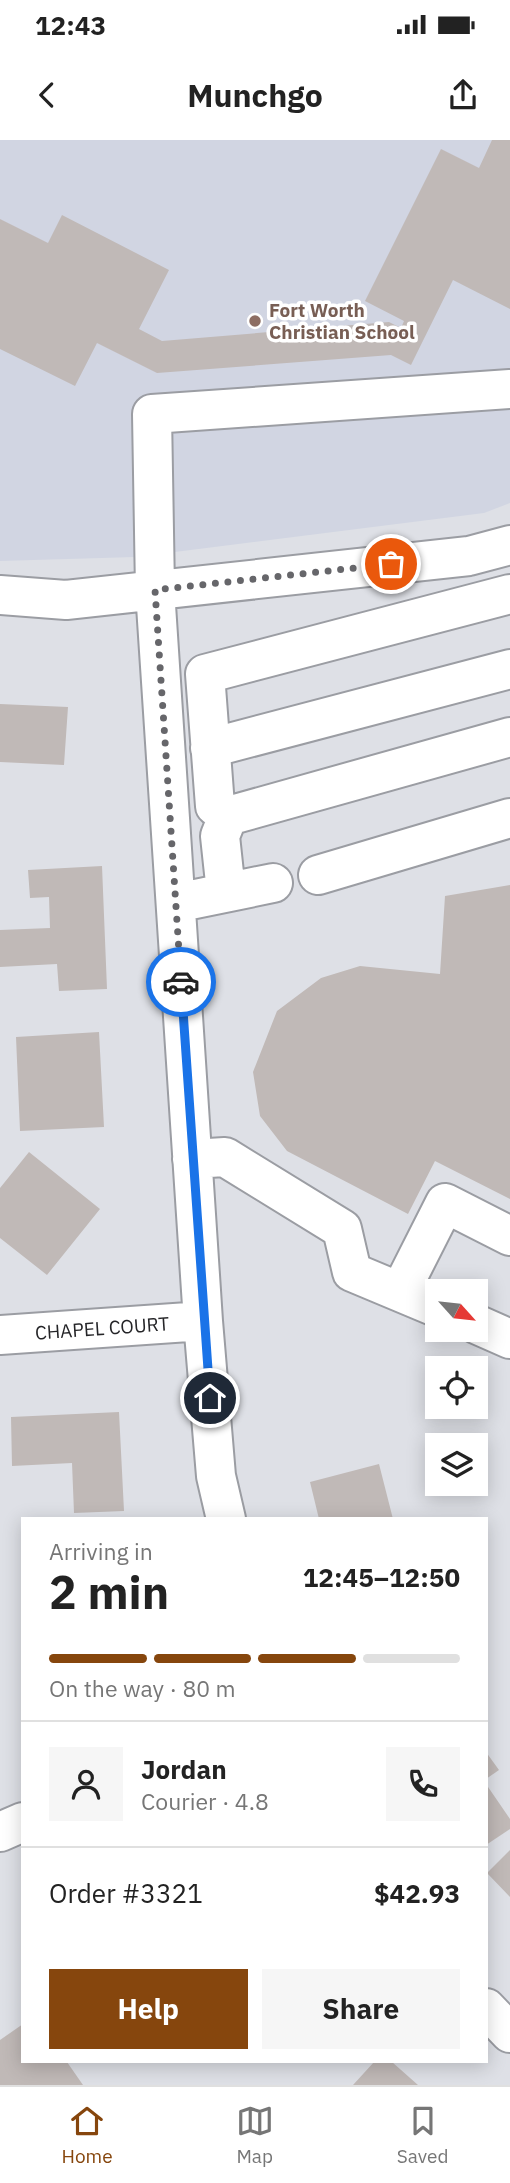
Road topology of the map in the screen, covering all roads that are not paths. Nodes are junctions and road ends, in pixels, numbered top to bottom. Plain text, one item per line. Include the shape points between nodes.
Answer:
1 (510, 389) edge
2 (510, 545) edge
3 (155, 590) junction
4 (510, 594) edge
5 (0, 595) edge
6 (510, 669) edge
7 (510, 737) edge
8 (211, 748) junction
9 (228, 816) junction
10 (510, 818) edge
11 (318, 875) dead end
12 (273, 883) dead end
13 (226, 892) junction
14 (176, 903) junction
15 (192, 1159) junction
16 (510, 1236) edge
17 (400, 1292) junction
18 (425, 1303) edge
19 (203, 1321) junction
20 (488, 1329) edge
21 (0, 1335) edge
22 (510, 1339) edge
23 (226, 1517) edge
24 (21, 1823) edge
25 (0, 1832) edge
26 (488, 2010) edge
27 (510, 2033) edge

1 - 3 street via 152,414
2 - 3 street via 469,556
3 - 5 street via 66,600
3 - 14 street
4 - 8 street via 205,674
6 - 8 street
7 - 9 street
8 - 9 street via 215,806
9 - 13 street via 220,836
10 - 11 street
12 - 13 street
13 - 14 street
14 - 15 street
15 - 17 street via 225,1157 342,1229 352,1272
15 - 19 street
16 - 17 street via 445,1203
17 - 18 street
19 - 21 street, CHAPEL COURT
19 - 23 street via 216,1476
20 - 22 street
24 - 25 street
26 - 27 street

